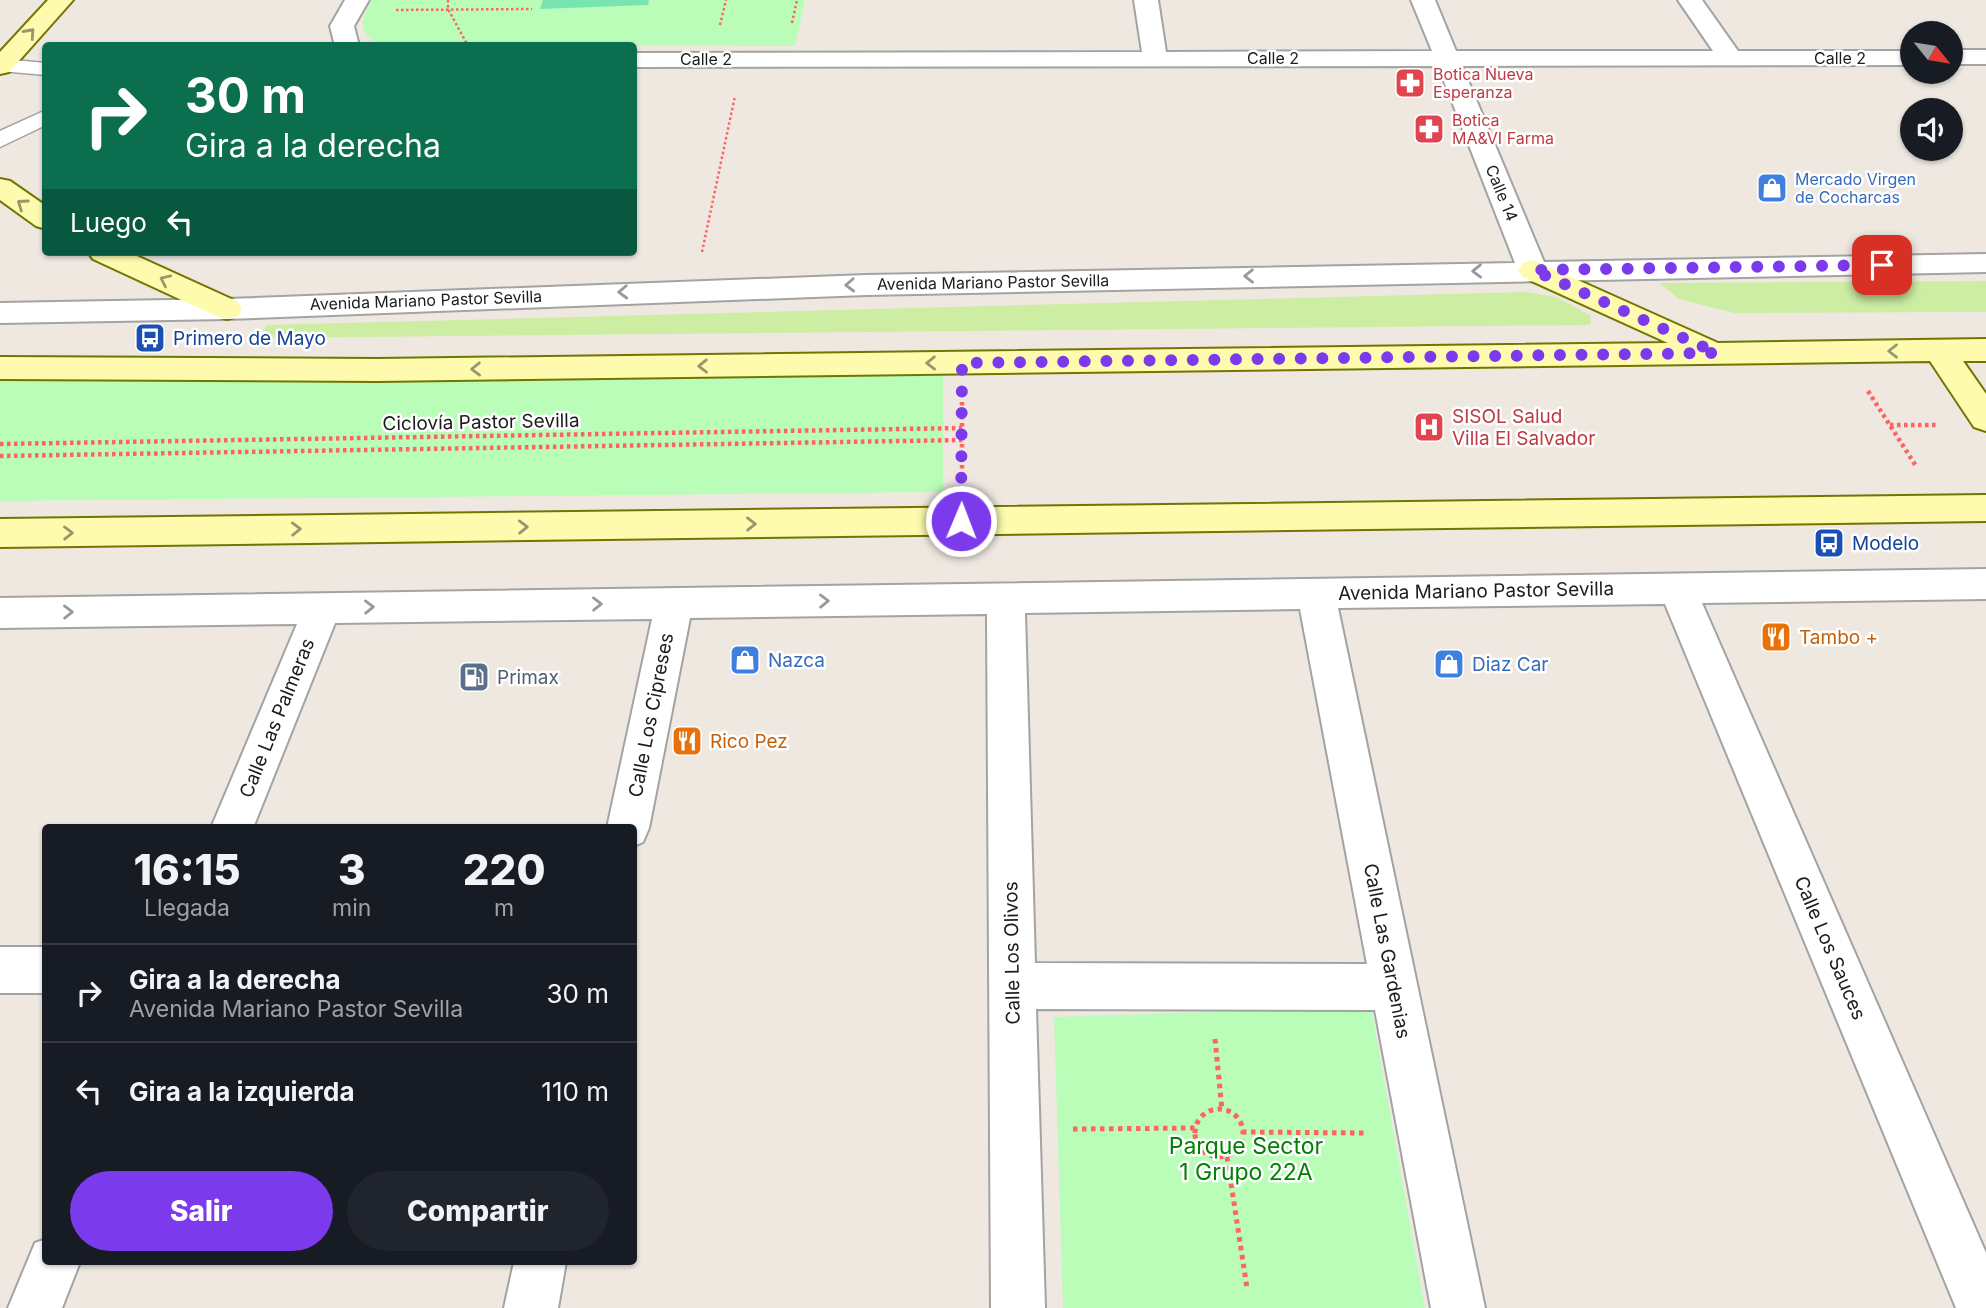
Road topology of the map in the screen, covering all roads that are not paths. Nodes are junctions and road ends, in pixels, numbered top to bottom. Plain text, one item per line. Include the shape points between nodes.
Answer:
1 (61, 0) edge
2 (1146, 0) edge
3 (1423, 0) edge
4 (1690, 0) edge
5 (354, 5) edge
6 (345, 42) edge
7 (1154, 57) junction
8 (1964, 57) edge
9 (1986, 57) edge
10 (1900, 58) edge
11 (1447, 59) junction
12 (1731, 59) junction
13 (637, 60) edge
14 (1, 66) edge
15 (42, 69) edge
16 (42, 118) edge
17 (0, 140) edge
18 (0, 187) edge
19 (42, 217) edge
20 (112, 256) edge
21 (1986, 263) edge
22 (1533, 270) junction
23 (227, 309) junction
24 (0, 313) edge
25 (1939, 351) junction
26 (1717, 353) junction
27 (1982, 355) edge
28 (0, 368) edge
29 (1986, 419) edge
30 (1986, 508) edge
31 (0, 533) edge
32 (1986, 584) edge
33 (1677, 589) junction
34 (1316, 594) junction
35 (1006, 598) junction
36 (674, 603) junction
37 (322, 608) junction
38 (4, 619) edge
39 (234, 824) edge
40 (629, 824) edge
41 (0, 970) edge
42 (42, 970) edge
43 (1012, 986) junction
44 (1395, 987) junction
45 (53, 1265) edge
46 (539, 1265) edge
47 (35, 1308) edge
48 (531, 1308) edge
49 (1018, 1308) edge
50 (1458, 1308) edge
51 (1983, 1308) edge

14 -> 1 main road
2 - 7 street
3 - 11 street, Calle 14
4 - 12 street
5 - 6 street via 342,26
7 - 11 street, Calle 2
7 - 13 street, Calle 2
8 - 9 street
10 - 12 street, Calle 2
11 - 12 street, Calle 2
11 - 22 street, Calle 14
14 - 15 lane
16 - 17 lane
19 -> 18 main road
23 -> 20 main road
21 - 22 street, Avenida Mariano Pastor Sevilla
22 -> 23 street, Avenida Mariano Pastor Sevilla via 694,290
22 - 26 main road
23 - 24 street, Avenida Mariano Pastor Sevilla
25 -> 26 main road
25 - 27 main road
25 - 29 main road
26 -> 28 main road via 377,370
31 -> 30 main road
32 - 33 street, Avenida Mariano Pastor Sevilla
33 - 34 street, Avenida Mariano Pastor Sevilla
33 - 51 street, Calle Los Sauces
34 - 35 street, Avenida Mariano Pastor Sevilla
34 - 44 street, Calle Las Gardenias
36 -> 35 street, Avenida Mariano Pastor Sevilla
35 - 43 street, Calle Los Olivos
37 -> 36 street, Avenida Mariano Pastor Sevilla
36 - 40 street, Calle Los Cipreses
38 -> 37 street, Avenida Mariano Pastor Sevilla
37 - 39 street, Calle Las Palmeras
41 - 42 street
43 - 44 street
43 - 49 street, Calle Los Olivos
44 - 50 street, Calle Las Gardenias
45 - 47 street
46 - 48 street

